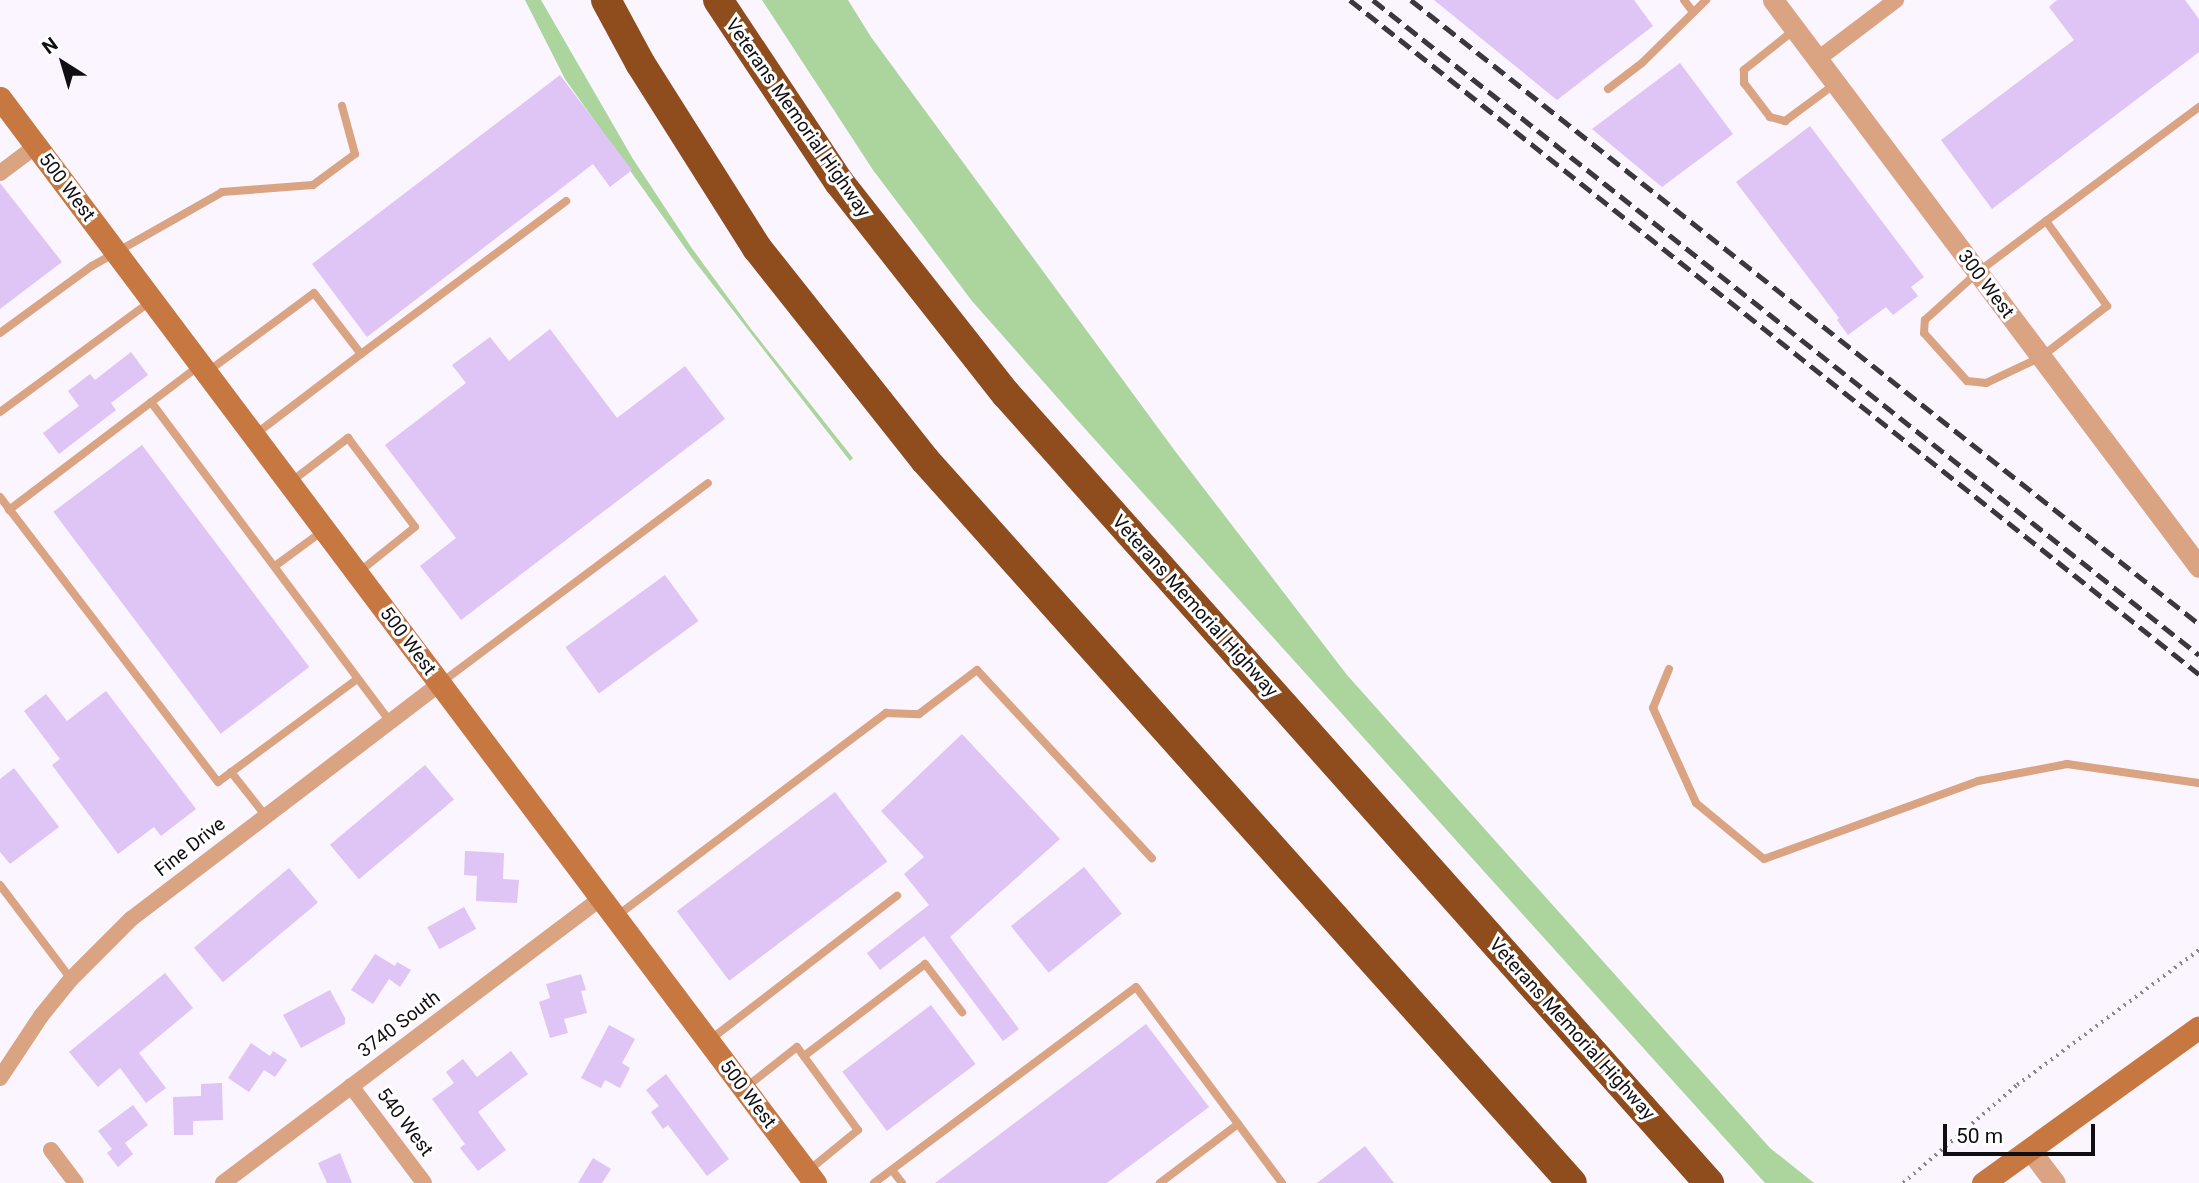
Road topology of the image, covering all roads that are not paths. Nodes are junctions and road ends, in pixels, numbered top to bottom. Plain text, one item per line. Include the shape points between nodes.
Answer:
1 (606, 0) edge
2 (718, 0) edge
3 (1684, 0) edge
4 (1706, 0) edge
5 (1773, 0) edge
6 (1896, 0) edge
7 (1693, 12) junction
8 (1796, 30) junction
9 (1818, 59) junction
10 (1836, 83) junction
11 (1608, 89) dead end
12 (0, 98) edge
13 (342, 106) dead end
14 (2199, 107) edge
15 (36, 146) junction
16 (0, 173) edge
17 (566, 201) dead end
18 (2046, 221) junction
19 (116, 252) junction
20 (1978, 272) junction
21 (152, 300) junction
22 (0, 333) edge
23 (361, 354) junction
24 (2041, 356) junction
25 (204, 368) junction
26 (151, 402) junction
27 (0, 412) edge
28 (254, 435) junction
29 (290, 483) junction
30 (708, 483) dead end
31 (0, 498) edge
32 (9, 510) junction
33 (325, 530) junction
34 (275, 566) junction
35 (2199, 568) edge
36 (357, 573) junction
37 (1670, 669) dead end
38 (357, 679) junction
39 (440, 684) junction
40 (390, 722) junction
41 (232, 772) junction
42 (2199, 783) edge
43 (265, 815) junction
44 (1152, 858) dead end
45 (0, 885) edge
46 (897, 896) dead end
47 (601, 898) junction
48 (616, 917) junction
49 (71, 979) junction
50 (962, 1012) dead end
51 (2199, 1027) edge
52 (709, 1041) junction
53 (804, 1056) junction
54 (0, 1078) edge
55 (351, 1086) junction
56 (744, 1089) junction
57 (1238, 1124) junction
58 (51, 1150) dead end
59 (2030, 1150) junction
60 (892, 1170) junction
61 (811, 1177) edge
62 (1279, 1182) edge
63 (76, 1183) edge
64 (223, 1183) edge
65 (424, 1183) edge
66 (874, 1183) edge
67 (902, 1183) edge
68 (1160, 1183) edge
69 (1572, 1183) edge
70 (1709, 1183) edge
71 (1983, 1183) edge
72 (2055, 1183) edge

1 - 69 highway via 757,248 925,460
2 - 70 highway, Veterans Memorial Highway via 839,182 1006,394
3 - 7 lane
4 - 7 lane
5 - 8 street, 300 West
6 - 9 street
7 - 11 lane
8 - 9 street, 300 West
8 - 10 lane via 1744,70 1744,83 1770,117 1785,121
9 - 10 street, 300 West
10 - 20 street, 300 West
12 - 15 main road, 500 West
13 - 19 lane via 355,154 313,185 222,192
14 - 18 lane
15 - 16 street
15 - 19 main road, 500 West
17 - 23 lane
18 - 20 lane
18 - 24 lane via 2107,306
19 - 21 main road, 500 West
19 - 22 lane
20 - 24 street, 300 West
20 - 24 lane via 1924,320 1924,333 1934,347 1971,382 1986,383
21 - 25 main road, 500 West
21 - 27 lane
23 - 25 lane via 314,293
23 - 28 lane
24 - 35 street, 300 West
25 - 26 lane
25 - 28 main road, 500 West
26 - 32 lane
26 - 34 lane
28 - 29 main road, 500 West
29 - 33 main road, 500 West
29 - 36 lane via 348,438 415,527
30 - 39 lane
31 - 32 lane
32 - 41 lane via 218,782
33 - 34 lane
33 - 36 main road, 500 West
34 - 38 lane
36 - 39 main road, 500 West
37 - 42 lane via 1654,708 1696,803 1764,859 1978,781 2067,764
38 - 40 lane
38 - 41 lane
39 - 40 street, Fine Drive
39 - 47 main road, 500 West
40 - 43 street, Fine Drive
41 - 43 lane
43 - 49 street, Fine Drive via 131,919
44 - 48 lane via 977,670 919,714 886,713
45 - 49 lane
46 - 52 lane
47 - 48 main road, 500 West
47 - 55 street, 3740 South
48 - 52 main road, 500 West
49 - 54 street, Fine Drive
50 - 53 lane via 925,964
51 - 59 main road
52 - 56 main road, 500 West
53 - 56 lane via 797,1047
53 - 61 lane via 858,1130
55 - 64 street, 3740 South
55 - 65 street, 540 West
56 - 61 main road, 500 West
57 - 60 lane via 1136,987
57 - 62 lane
57 - 68 lane
58 - 63 street
59 - 71 main road
59 - 72 street
60 - 66 lane
60 - 67 lane

